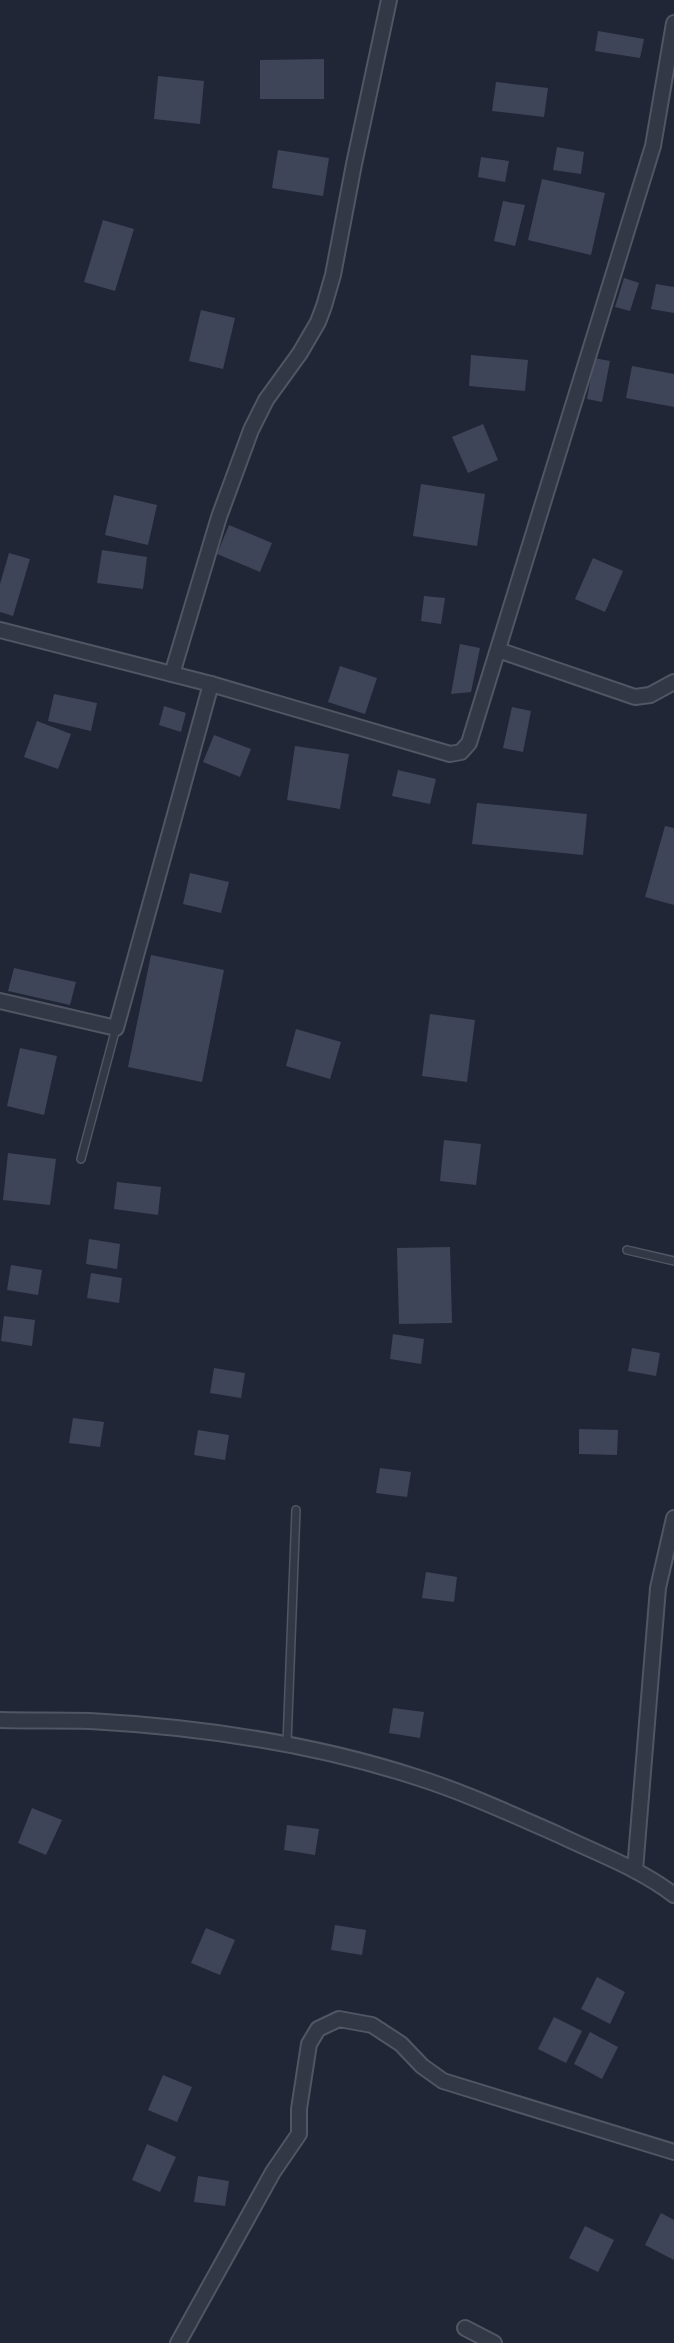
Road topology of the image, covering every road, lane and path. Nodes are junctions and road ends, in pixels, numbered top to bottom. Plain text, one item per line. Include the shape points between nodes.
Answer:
1 (389, 0) edge
2 (674, 23) edge
3 (0, 630) edge
4 (498, 650) junction
5 (172, 674) junction
6 (674, 682) edge
7 (211, 684) junction
8 (0, 1001) edge
9 (116, 1028) junction
10 (81, 1159) dead end
11 (627, 1250) dead end
12 (674, 1261) edge
13 (296, 1510) dead end
14 (674, 1518) edge
15 (0, 1720) edge
16 (287, 1744) junction
17 (635, 1870) junction
18 (674, 1895) edge
19 (674, 2152) edge
20 (465, 2328) dead end
21 (178, 2343) edge
22 (494, 2343) edge

1 - 5 street via 324,306 251,430 215,529
2 - 4 street via 653,146
3 - 5 street
4 - 6 street via 635,697 650,695
4 - 7 street via 469,743 461,752 450,754
5 - 7 street
7 - 9 street
8 - 9 street
9 - 10 lane
11 - 12 lane
13 - 16 lane
14 - 17 street via 658,1588
15 - 16 street via 144,1725
16 - 17 street via 418,1777 491,1804
17 - 18 street
19 - 21 street via 443,2081 372,2025 339,2019 318,2029 309,2044 299,2134
20 - 22 street

